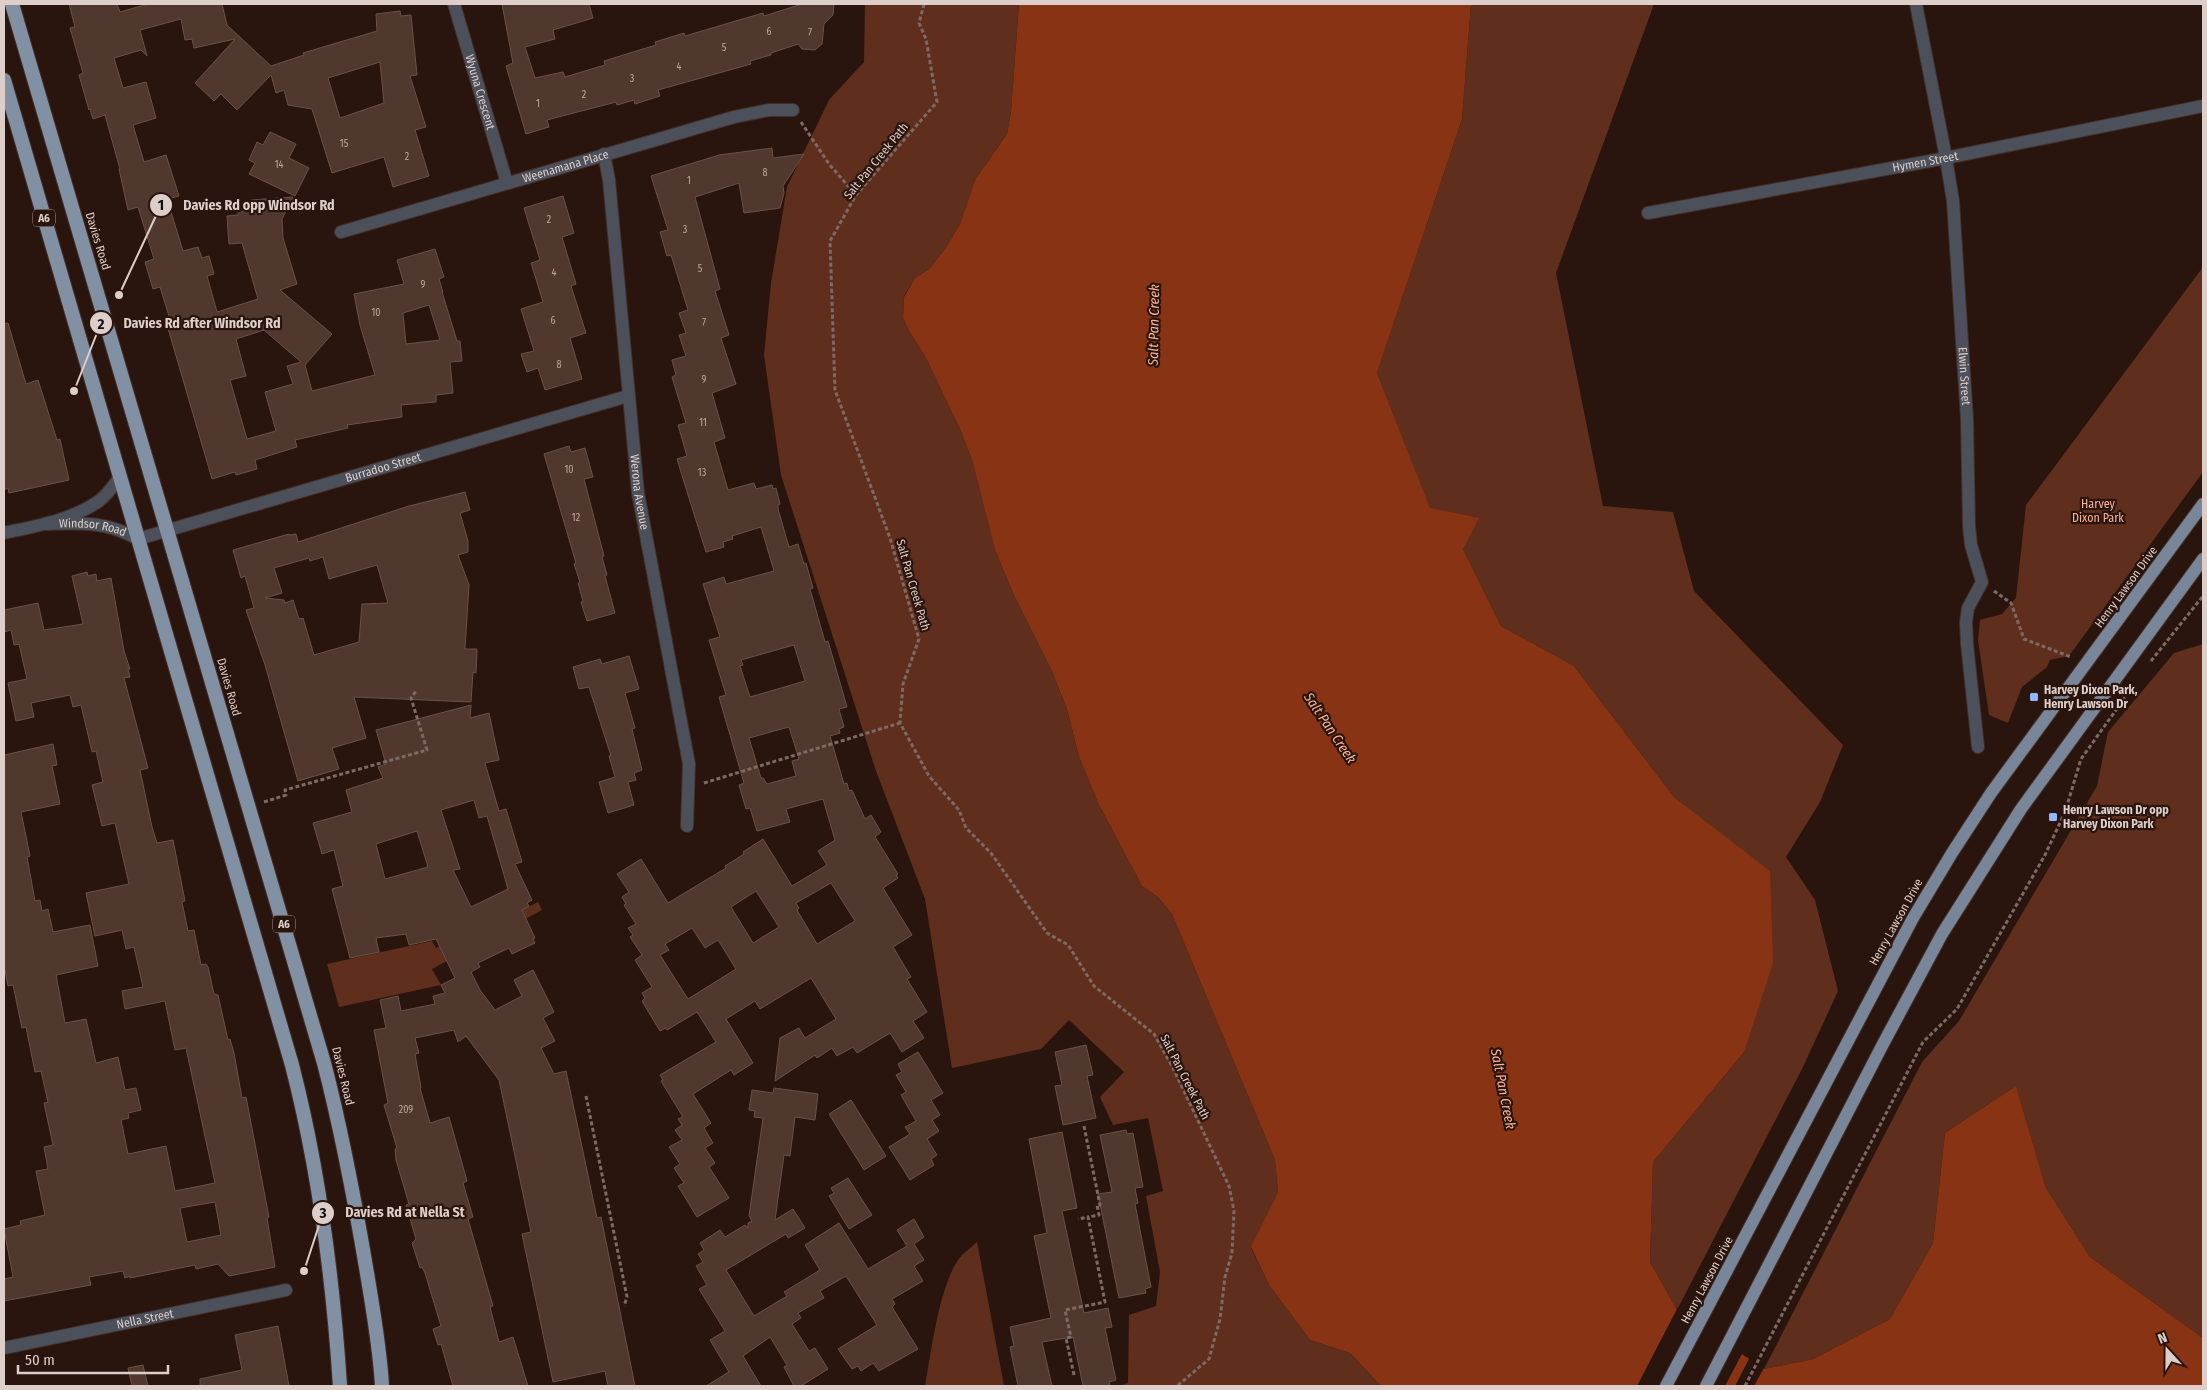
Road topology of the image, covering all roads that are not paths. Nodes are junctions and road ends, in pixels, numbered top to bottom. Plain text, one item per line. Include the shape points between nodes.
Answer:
1 (12, 4) edge
2 (454, 4) edge
3 (1916, 4) edge
4 (4, 80) edge
5 (2203, 106) edge
6 (793, 110) road end
7 (604, 154) junction
8 (1946, 158) junction
9 (507, 183) junction
10 (1648, 213) dead end
11 (340, 232) dead end
12 (628, 396) junction
13 (120, 477) junction
14 (2203, 504) edge
15 (46, 524) junction
16 (168, 532) junction
17 (4, 533) edge
18 (138, 539) junction
19 (2203, 559) edge
20 (1978, 746) dead end
21 (687, 826) dead end
22 (286, 1290) dead end
23 (4, 1348) edge
24 (340, 1386) edge
25 (382, 1386) edge
26 (1666, 1386) edge
27 (1706, 1386) edge

1 - 16 highway, Davies Road / A6
2 - 9 street, Wyuna Crescent
3 - 8 street, Elwin Street
4 - 13 highway, A6
5 - 8 street, Hymen Street
6 - 7 street, Weenamana Place via 752,112
7 - 9 street, Weenamana Place
7 - 12 street, Werona Avenue
8 - 10 street, Hymen Street
8 - 20 street, Elwin Street via 1952,201 1966,410 1971,545 1982,582 1968,608 1966,622
9 - 11 street, Weenamana Place
12 - 16 street, Burradoo Street
12 - 21 street, Werona Avenue via 640,512 689,764
13 - 15 street, Windsor Road via 99,500
13 - 18 highway, A6
14 - 26 main road, Henry Lawson Drive via 2012,764 1952,853 1913,918
15 - 17 street, Windsor Road
15 - 18 street, Windsor Road via 107,525
16 - 18 street, Burradoo Street
16 - 25 highway, Davies Road / A6 via 324,1062 343,1138 375,1323
18 - 24 highway, A6 via 306,1116 327,1248
19 - 27 main road via 2021,809 1978,874 1883,1044
22 - 23 street, Nella Street

